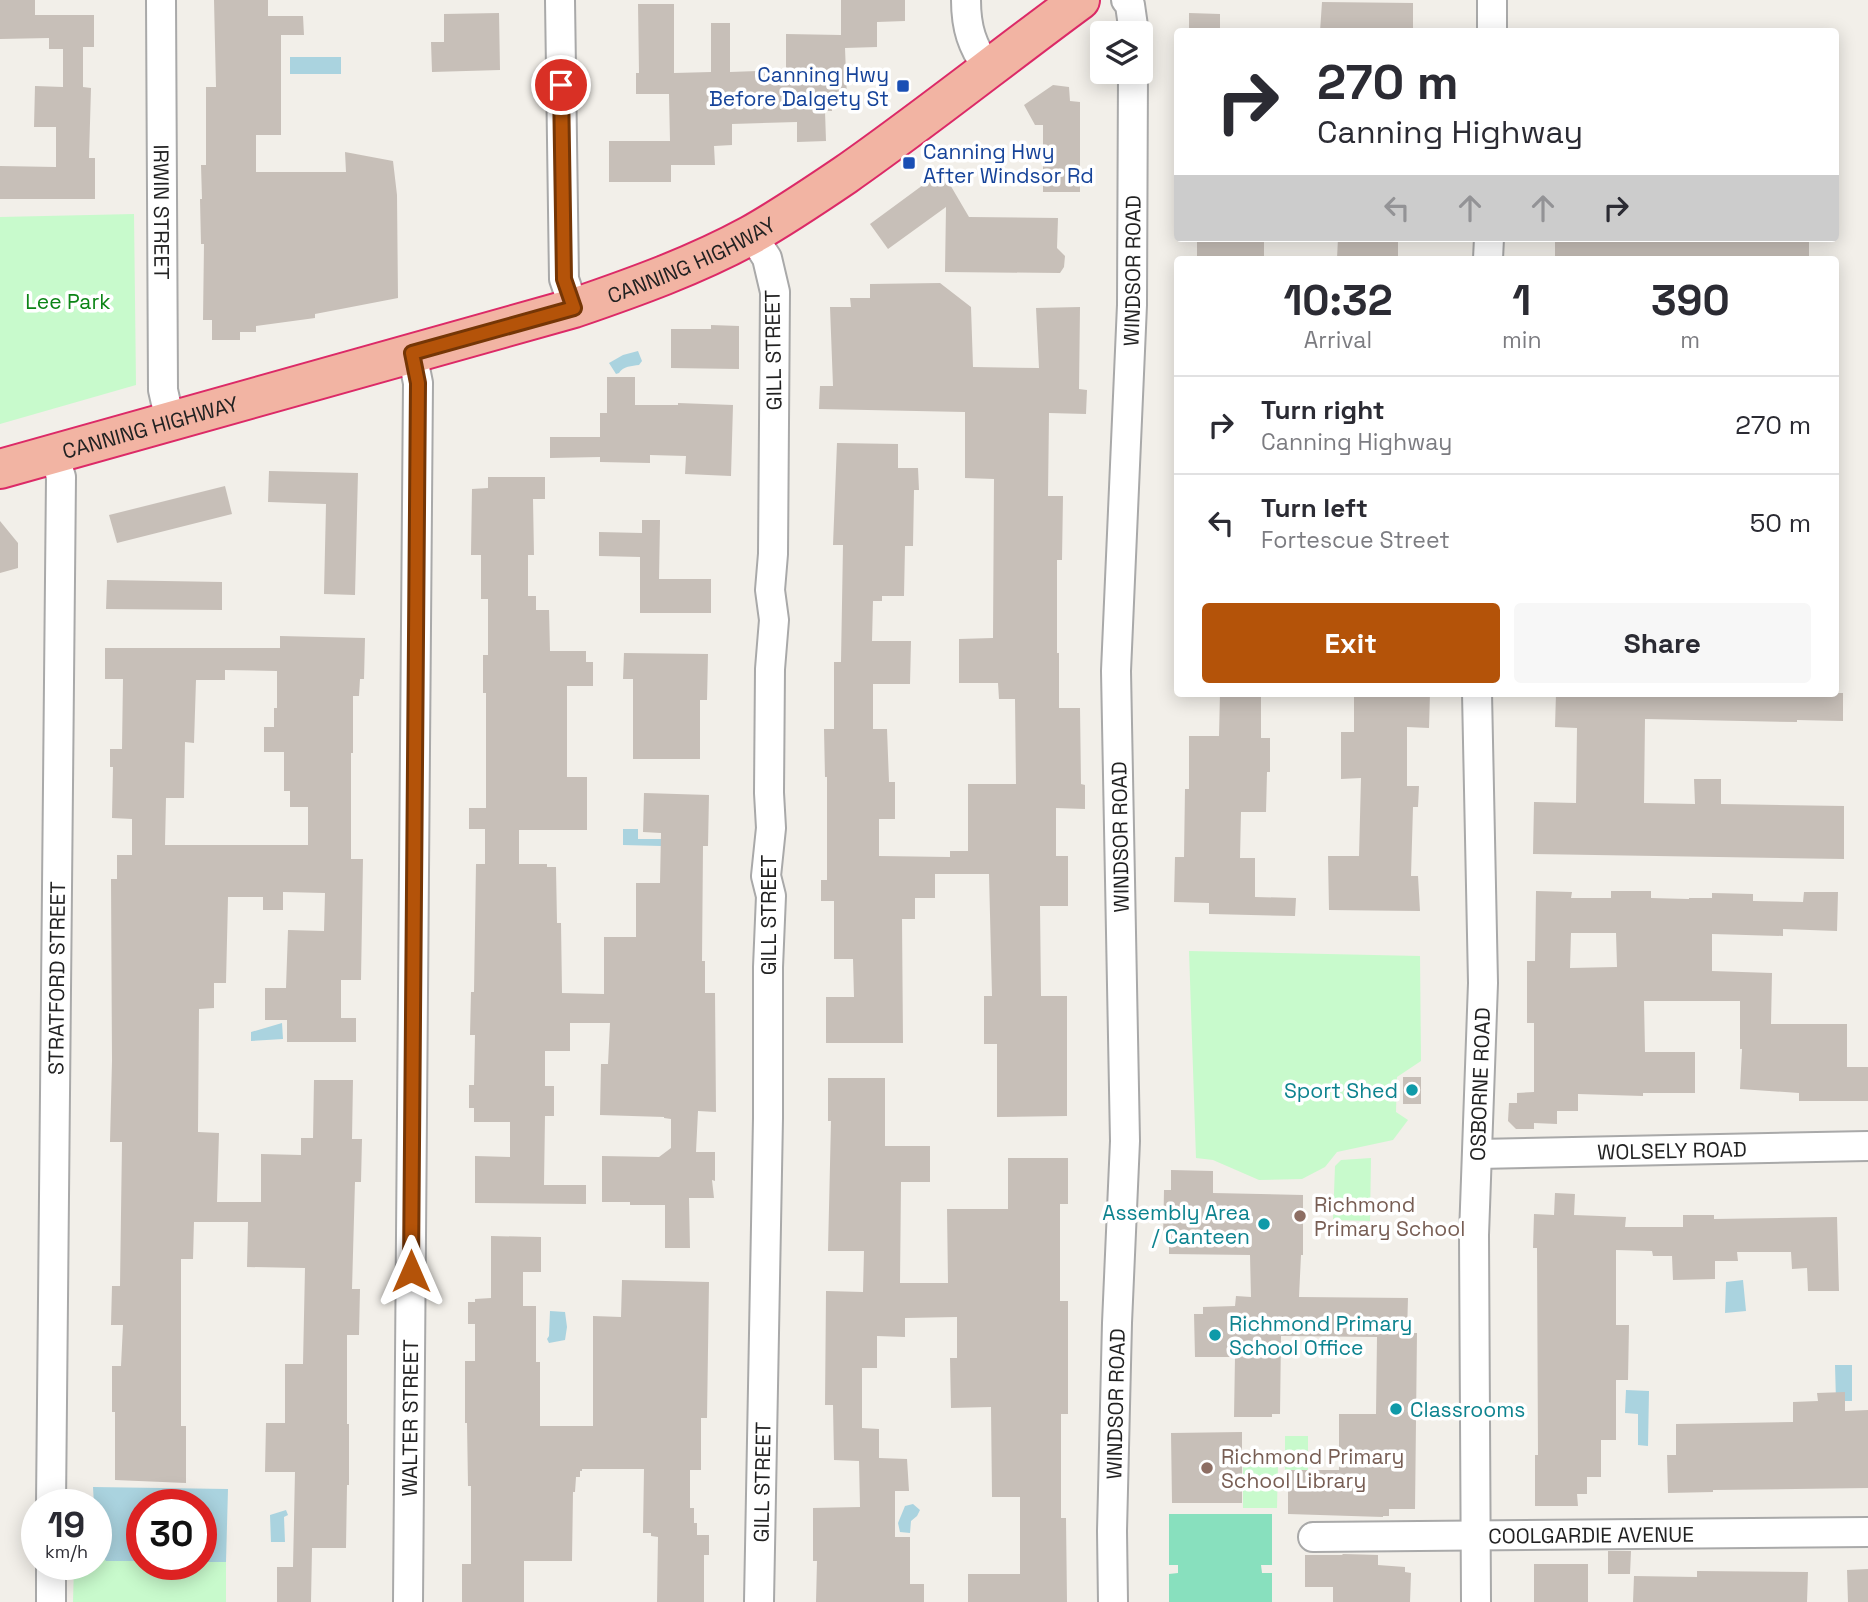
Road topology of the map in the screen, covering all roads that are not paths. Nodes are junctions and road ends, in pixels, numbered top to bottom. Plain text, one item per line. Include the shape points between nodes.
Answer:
1 (161, 0) edge
2 (560, 0) edge
3 (966, 0) edge
4 (1080, 0) edge
5 (1126, 0) edge
6 (1492, 0) edge
7 (1132, 21) edge
8 (1492, 28) edge
9 (988, 69) junction
10 (1133, 84) edge
11 (752, 234) junction
12 (574, 308) junction
13 (412, 353) junction
14 (170, 421) junction
15 (54, 454) junction
16 (0, 469) edge
17 (1477, 697) edge
18 (1868, 1146) edge
19 (1478, 1154) junction
20 (51, 1489) edge
21 (1868, 1532) edge
22 (1476, 1536) junction
23 (1313, 1537) dead end
24 (51, 1580) edge
25 (51, 1602) edge
26 (408, 1602) edge
27 (759, 1602) edge
28 (1112, 1602) edge
29 (1476, 1602) edge

1 - 14 street, IRWIN STREET via 163,390
2 - 12 street via 564,279
3 - 9 street via 966,19 976,52
4 - 9 highway, CANNING HIGHWAY
5 - 7 street
6 - 8 street
9 - 11 highway, CANNING HIGHWAY via 900,137
10 - 28 street, WINDSOR ROAD via 1132,305 1116,671 1125,1141
11 - 12 highway, CANNING HIGHWAY via 652,282
11 - 27 street, GILL STREET via 767,258 775,292
12 - 13 highway, CANNING HIGHWAY
13 - 14 highway, CANNING HIGHWAY
13 - 26 street, WALTER STREET via 418,383
14 - 15 highway, CANNING HIGHWAY
15 - 16 highway, CANNING HIGHWAY
15 - 20 street, STRATFORD STREET via 61,477
17 - 19 street, OSBORNE ROAD via 1483,983
18 - 19 street, WOLSELY ROAD
19 - 22 street, OSBORNE ROAD via 1474,1235
21 - 22 street, COOLGARDIE AVENUE
22 - 23 street, COOLGARDIE AVENUE
22 - 29 street, OSBORNE ROAD
24 - 25 street

